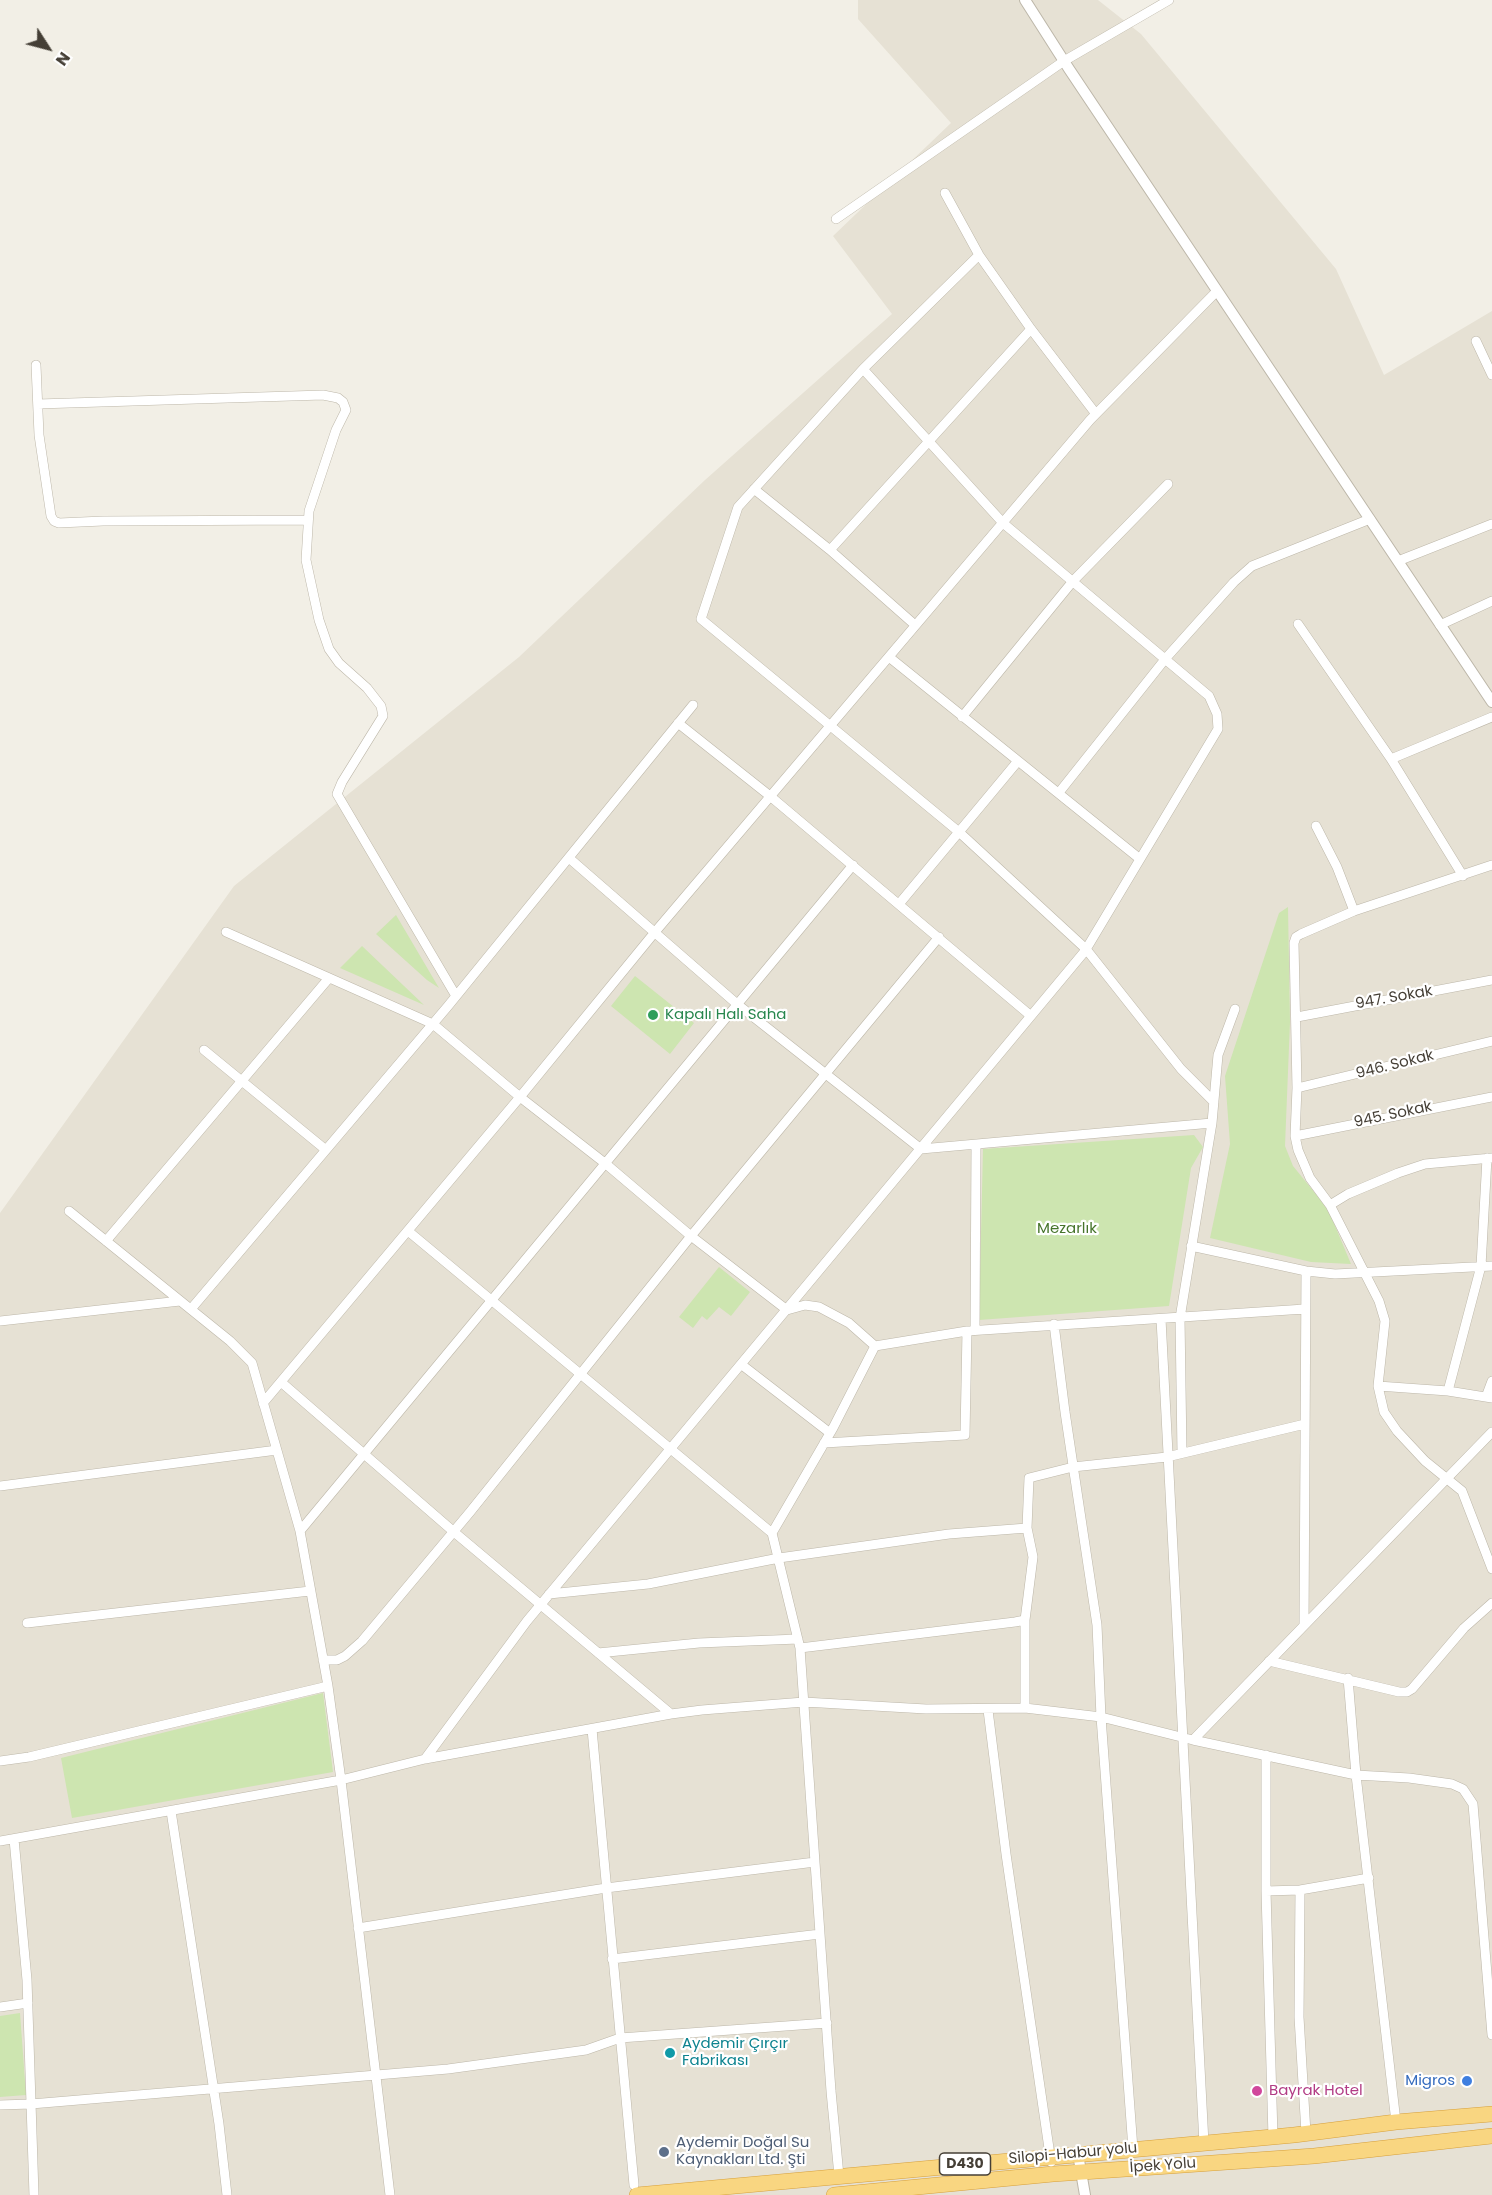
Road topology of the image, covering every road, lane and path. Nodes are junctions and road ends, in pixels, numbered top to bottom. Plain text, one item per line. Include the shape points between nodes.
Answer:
1 (1025, 0) edge
2 (1169, 0) edge
3 (1064, 61) junction
4 (945, 193) dead end
5 (836, 219) dead end
6 (979, 255) junction
7 (1217, 291) junction
8 (1031, 329) junction
9 (1476, 341) dead end
10 (36, 365) dead end
11 (863, 369) junction
12 (1492, 375) edge
13 (38, 404) junction
14 (1096, 414) junction
15 (927, 442) junction
16 (1168, 484) dead end
17 (754, 489) junction
18 (1370, 519) junction
19 (309, 520) junction
20 (1003, 523) junction
21 (1492, 524) edge
22 (830, 550) junction
23 (1398, 561) junction
24 (1073, 581) junction
25 (1492, 601) edge
26 (1298, 624) dead end
27 (915, 625) junction
28 (1440, 625) junction
29 (889, 657) junction
30 (1166, 658) junction
31 (1492, 702) edge
32 (693, 705) dead end
33 (962, 717) junction
34 (1492, 717) edge
35 (678, 723) junction
36 (830, 726) junction
37 (1391, 759) junction
38 (1018, 761) junction
39 (1061, 790) dead end
40 (770, 796) junction
41 (1316, 826) dead end
42 (959, 832) junction
43 (569, 858) junction
44 (1140, 859) junction
45 (853, 865) junction
46 (1492, 865) edge
47 (1463, 876) junction
48 (899, 904) junction
49 (1354, 911) junction
50 (226, 932) dead end
51 (655, 932) junction
52 (939, 937) junction
53 (1086, 949) junction
54 (329, 978) junction
55 (1492, 980) edge
56 (456, 996) junction
57 (737, 1004) junction
58 (1235, 1009) dead end
59 (1031, 1016) junction
60 (1297, 1017) junction
61 (433, 1024) junction
62 (1492, 1041) edge
63 (204, 1050) dead end
64 (825, 1074) junction
65 (242, 1082) junction
66 (1297, 1088) junction
67 (520, 1097) junction
68 (1492, 1097) edge
69 (1214, 1102) junction
70 (1212, 1123) junction
71 (1295, 1136) junction
72 (976, 1145) junction
73 (921, 1149) junction
74 (326, 1150) junction
75 (1489, 1158) edge
76 (606, 1164) junction
77 (1330, 1205) junction
78 (69, 1211) dead end
79 (408, 1231) junction
80 (691, 1236) junction
81 (106, 1241) junction
82 (1191, 1246) junction
83 (1481, 1266) junction
84 (1492, 1266) edge
85 (1306, 1271) junction
86 (1365, 1273) junction
87 (493, 1300) junction
88 (180, 1301) junction
89 (190, 1309) junction
90 (1305, 1309) junction
91 (787, 1310) junction
92 (1180, 1318) junction
93 (1161, 1319) junction
94 (0, 1321) edge
95 (1054, 1324) junction
96 (971, 1331) junction
97 (875, 1346) junction
98 (742, 1365) junction
99 (580, 1374) junction
100 (1492, 1381) edge
101 (281, 1382) junction
102 (1378, 1386) junction
103 (1448, 1391) junction
104 (1489, 1398) edge
105 (263, 1403) junction
106 (1305, 1424) junction
107 (1492, 1432) edge
108 (830, 1433) junction
109 (824, 1443) junction
110 (671, 1449) junction
111 (277, 1450) junction
112 (1182, 1453) junction
113 (365, 1454) junction
114 (1167, 1457) junction
115 (1073, 1467) junction
116 (1446, 1479) junction
117 (0, 1486) edge
118 (1027, 1528) junction
119 (300, 1531) junction
120 (454, 1532) junction
121 (772, 1533) junction
122 (778, 1558) junction
123 (1492, 1569) edge
124 (310, 1591) junction
125 (549, 1594) junction
126 (1492, 1603) edge
127 (541, 1604) junction
128 (1025, 1620) junction
129 (27, 1623) dead end
130 (1304, 1625) junction
131 (799, 1643) junction
132 (598, 1653) junction
133 (323, 1659) junction
134 (1269, 1661) junction
135 (1347, 1678) junction
136 (328, 1686) junction
137 (804, 1702) junction
138 (1024, 1708) junction
139 (988, 1710) junction
140 (670, 1714) junction
141 (1101, 1717) junction
142 (592, 1728) junction
143 (1189, 1738) junction
144 (1266, 1755) junction
145 (425, 1759) junction
146 (0, 1761) edge
147 (1356, 1775) junction
148 (341, 1780) junction
149 (171, 1811) junction
150 (14, 1839) junction
151 (0, 1841) edge
152 (815, 1863) junction
153 (1369, 1878) junction
154 (606, 1888) junction
155 (1300, 1890) junction
156 (1266, 1891) junction
157 (358, 1928) junction
158 (820, 1934) junction
159 (612, 1959) junction
160 (28, 2003) junction
161 (0, 2007) edge
162 (827, 2023) junction
163 (1492, 2036) edge
164 (620, 2038) junction
165 (376, 2074) junction
166 (214, 2088) junction
167 (31, 2104) junction
168 (0, 2105) edge
169 (1492, 2114) edge
170 (1396, 2122) junction
171 (1300, 2134) junction
172 (1492, 2136) edge
173 (1273, 2137) junction
174 (1204, 2143) junction
175 (1133, 2149) junction
176 (1078, 2154) junction
177 (1051, 2156) junction
178 (1081, 2172) junction
179 (1053, 2174) junction
180 (839, 2176) junction
181 (635, 2190) edge
182 (932, 2190) edge
183 (34, 2195) edge
184 (227, 2195) edge
185 (390, 2195) edge
186 (834, 2195) edge
187 (1085, 2195) edge

1 - 3 street
2 - 3 street
3 - 5 street
3 - 7 street
4 - 6 street
6 - 8 street
6 - 11 street
7 - 14 street
7 - 18 street
8 - 14 street
8 - 15 street
9 - 12 street
10 - 13 street
11 - 15 street
11 - 17 street
13 - 19 street via 51,516 59,523
13 - 19 street via 323,395 338,398 346,410
14 - 20 street
15 - 20 street
15 - 22 street
16 - 24 street
17 - 22 street
17 - 36 street via 738,507 701,619
18 - 23 street
18 - 30 street via 1252,566
19 - 56 street via 306,560 329,649 367,688 381,706 383,716 337,794
20 - 24 street
20 - 27 street
21 - 23 street
22 - 27 street
23 - 28 street
24 - 30 street
24 - 33 street
25 - 28 street
26 - 37 street
27 - 29 street
28 - 31 street
29 - 33 street
29 - 36 street
30 - 39 street
30 - 44 street via 1209,696 1218,729
32 - 35 street
33 - 38 street
34 - 37 street
35 - 40 street
35 - 43 street
36 - 40 street
36 - 42 street
37 - 47 street
38 - 42 street
38 - 44 street
40 - 45 street
40 - 51 street
41 - 49 street via 1338,867
42 - 48 street
42 - 53 street
43 - 51 street
43 - 56 street
44 - 53 street
45 - 48 street
45 - 57 street
46 - 47 street
47 - 49 street
48 - 52 street
49 - 60 street via 1296,937
50 - 54 street
51 - 57 street
51 - 67 street
52 - 59 street
52 - 64 street
53 - 59 street
53 - 69 street via 1180,1069
54 - 61 street
54 - 65 street
55 - 60 street, 947. Sokak
56 - 61 street
57 - 64 street
57 - 76 street
58 - 69 street via 1218,1055
59 - 73 street
60 - 66 street
61 - 67 street
61 - 74 street
62 - 66 street, 946. Sokak
63 - 65 street
64 - 73 street
64 - 80 street
65 - 74 street
65 - 81 street
66 - 71 street
67 - 76 street
67 - 79 street
68 - 71 street, 945. Sokak
69 - 70 street
70 - 72 street
70 - 82 street
71 - 77 street via 1310,1178
72 - 73 street
72 - 96 street
73 - 91 street
74 - 89 street
75 - 77 street via 1425,1164
75 - 83 street
76 - 80 street
76 - 87 street
77 - 86 street
78 - 81 street
79 - 87 street
79 - 101 street
80 - 91 street
80 - 99 street
81 - 88 street
82 - 85 street
82 - 92 street
83 - 84 street
83 - 86 street
83 - 103 street
85 - 86 street
85 - 90 street
86 - 102 street via 1384,1321
87 - 99 street
87 - 113 street
88 - 89 street
88 - 94 street
89 - 105 street via 252,1363
90 - 92 street
90 - 106 street
91 - 97 street via 805,1305 819,1307 849,1323
91 - 98 street
92 - 93 street
92 - 112 street
93 - 95 street
93 - 114 street
95 - 96 street
95 - 115 street
96 - 97 street
96 - 109 street via 965,1435
97 - 108 street
98 - 108 street
98 - 110 street
99 - 110 street
99 - 120 street
100 - 104 street
101 - 105 street
101 - 113 street
102 - 103 street
102 - 116 street via 1384,1412 1397,1431
103 - 104 street
105 - 111 street
106 - 112 street
106 - 130 street
107 - 116 street
108 - 109 street
109 - 121 street
110 - 121 street
110 - 125 street
111 - 117 street
111 - 119 street
112 - 114 street
113 - 119 street
113 - 120 street
114 - 115 street
114 - 143 street
115 - 118 street via 1029,1478
115 - 141 street via 1097,1625
116 - 123 street via 1462,1491
116 - 130 street
118 - 122 street via 949,1534
118 - 128 street via 1033,1557
119 - 124 street
120 - 127 street
120 - 133 street via 362,1641 337,1660
121 - 122 street
122 - 125 street via 676,1580
122 - 131 street
124 - 129 street
124 - 133 street
125 - 127 street
126 - 135 street via 1407,1692
127 - 132 street
127 - 145 street
128 - 131 street
128 - 138 street
130 - 134 street
131 - 132 street via 699,1643
131 - 137 street
132 - 140 street
133 - 136 street
134 - 135 street
134 - 143 street
135 - 147 street
136 - 146 street
136 - 148 street
137 - 139 street
137 - 140 street
137 - 152 street
138 - 139 street
138 - 141 street
139 - 177 street
140 - 142 street
141 - 143 street
141 - 175 street
142 - 145 street
142 - 154 street
143 - 144 street
143 - 174 street
144 - 147 street
144 - 156 street
145 - 148 street
147 - 153 street
147 - 163 street via 1452,1784 1463,1789 1473,1804
148 - 149 street
148 - 157 street
149 - 150 street
149 - 166 street
150 - 151 street
150 - 160 street
152 - 154 street
152 - 158 street
153 - 155 street
153 - 170 street
154 - 157 street
154 - 159 street
155 - 156 street
155 - 171 street
156 - 173 street
157 - 165 street
158 - 159 street
158 - 162 street
159 - 164 street
160 - 161 street
160 - 167 street
162 - 164 street
162 - 180 street
164 - 165 street via 585,2050 448,2069
164 - 181 street
165 - 166 street
165 - 185 street
166 - 167 street
166 - 184 street
167 - 168 street
167 - 183 street
169 - 170 highway, D430
170 - 171 highway, D430
171 - 173 highway, Silopi-Habur yolu / D430
172 - 178 highway, İpek Yolu / D430 via 1314,2156
173 - 174 highway, Silopi-Habur yolu / D430
174 - 175 highway, Silopi-Habur yolu / D430
175 - 176 highway, Silopi-Habur yolu / D430
176 - 177 highway, Silopi-Habur yolu / D430
176 - 178 street
177 - 179 street
177 - 180 highway, Silopi-Habur yolu / D430
178 - 179 highway, İpek Yolu / D430
178 - 187 street
179 - 182 highway, İpek Yolu / D430
180 - 181 highway, Silopi-Habur yolu / D430
182 - 186 highway, İpek Yolu / D430

